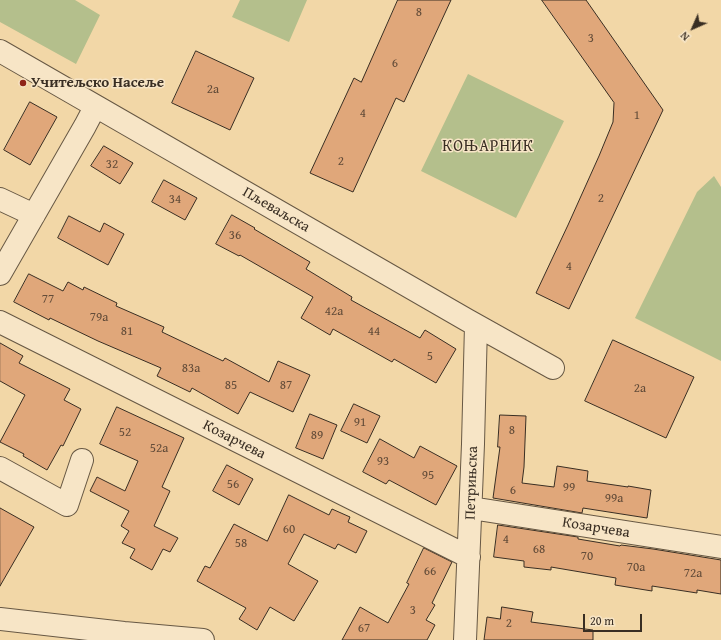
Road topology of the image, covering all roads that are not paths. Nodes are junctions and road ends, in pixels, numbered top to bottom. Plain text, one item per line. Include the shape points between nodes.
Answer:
1 (0, 51) edge
2 (95, 106) junction
3 (0, 199) edge
4 (34, 215) junction
5 (0, 274) edge
6 (0, 322) edge
7 (476, 325) junction
8 (553, 368) dead end
9 (82, 460) dead end
10 (0, 468) edge
11 (471, 508) junction
12 (721, 547) edge
13 (469, 557) junction
14 (0, 619) edge
15 (203, 640) edge
16 (465, 640) edge

1 - 2 street, Пљеваљска
2 - 4 street
2 - 7 street, Пљеваљска
3 - 4 street
4 - 5 street
6 - 13 street, Козарчева
7 - 8 street, Пљеваљска
7 - 11 street, Петрињска
9 - 10 street via 67,505
11 - 12 street, Козарчева
11 - 13 street, Петрињска
13 - 16 street, Петрињска
14 - 15 street

